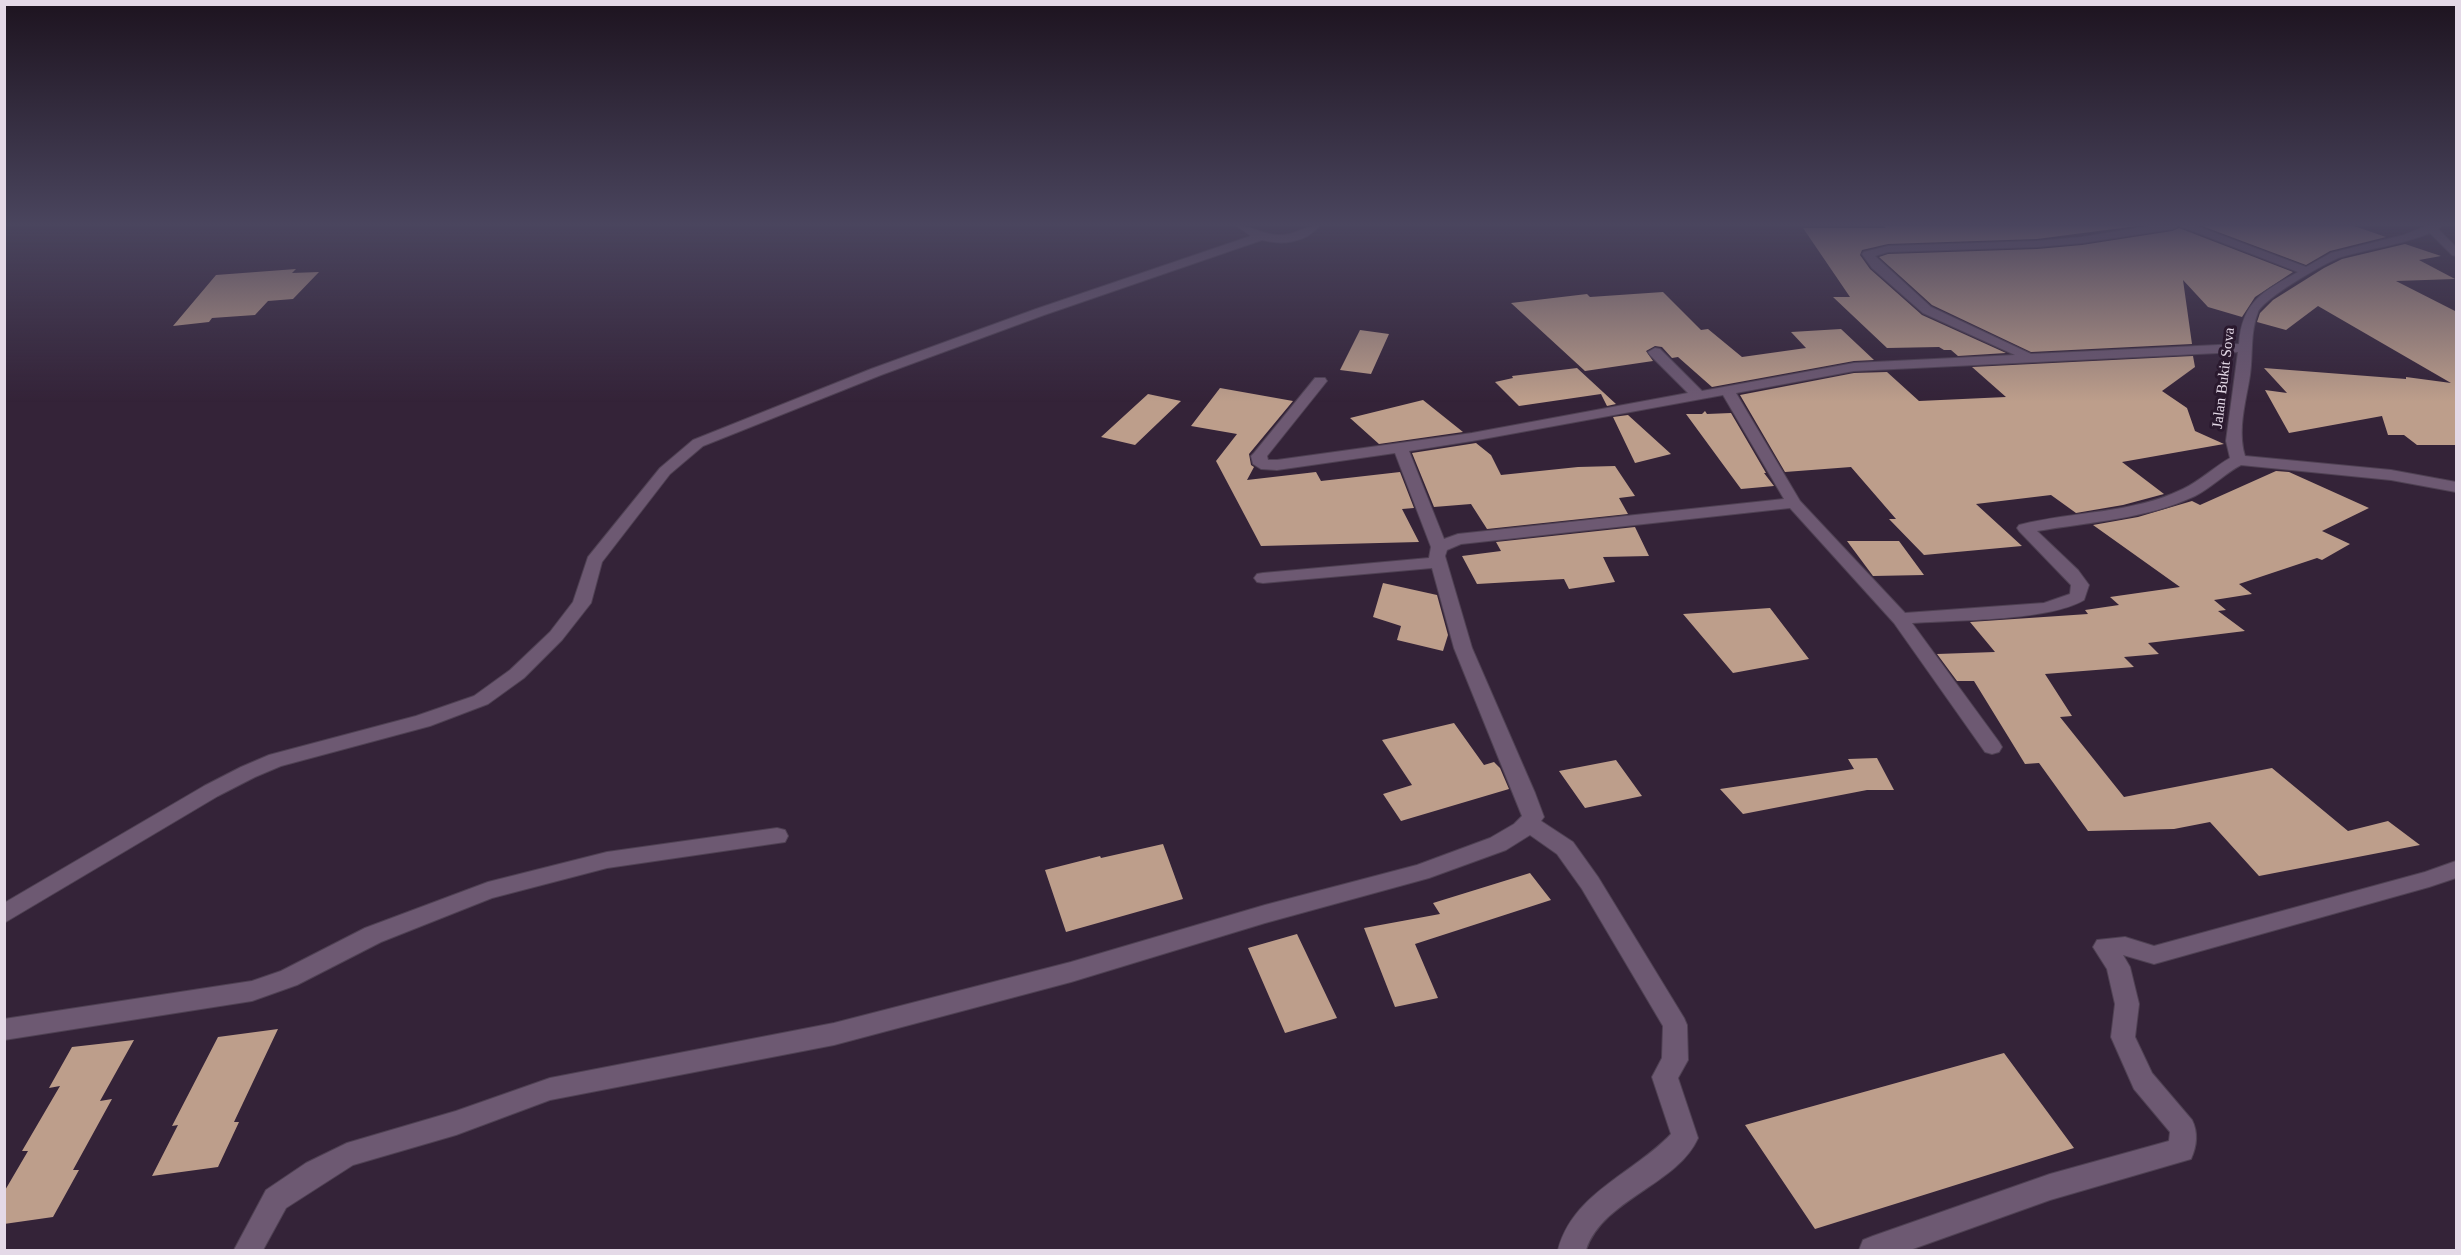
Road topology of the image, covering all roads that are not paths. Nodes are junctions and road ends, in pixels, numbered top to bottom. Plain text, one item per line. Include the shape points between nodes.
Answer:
1 (1120, 285) edge
2 (1899, 285) edge
3 (2284, 285) edge
4 (2246, 348) junction
5 (1655, 352) dead end
6 (2030, 357) junction
7 (1320, 381) dead end
8 (1727, 390) junction
9 (1699, 396) junction
10 (1400, 447) junction
11 (2238, 460) junction
12 (2457, 488) edge
13 (1794, 503) junction
14 (1439, 555) junction
15 (1263, 578) dead end
16 (1900, 619) junction
17 (1992, 747) dead end
18 (1528, 823) junction
19 (777, 837) dead end
20 (2457, 869) edge
21 (4, 914) edge
22 (4, 1030) edge
23 (248, 1251) edge
24 (1572, 1251) edge
25 (1873, 1251) edge

1 - 21 street via 876,372 698,443 665,471 594,561 582,603 556,636 517,674 481,700 423,721 276,760 248,772
2 - 6 street via 1928,310
3 - 4 street, Jalan Bukit Sova via 2253,309
4 - 6 street
4 - 11 street, Jalan Bukit Sova via 2233,441
5 - 9 street
6 - 8 street via 1854,367
7 - 10 street via 1259,456 1261,464
8 - 9 street
8 - 13 street
9 - 10 street
10 - 14 street
11 - 12 street via 2391,475
11 - 16 street via 2174,498 2025,528 2080,585 2078,596 2068,602 2044,608
13 - 14 street via 1458,539
13 - 16 street
14 - 15 street
14 - 18 street via 1464,648 1533,817
16 - 17 street
18 - 23 street via 1498,844 1421,872 1071,972 834,1034 550,1089 456,1123 347,1155 276,1199
18 - 24 street via 1565,848 1675,1025 1675,1060 1665,1077 1685,1138 1675,1150 1607,1201 1573,1239
19 - 22 street via 607,860 488,891 373,935 289,978 252,991
20 - 25 street via 2154,955 2125,946 2105,947 2118,967 2127,1004 2123,1037 2143,1081 2183,1128 2182,1150 2050,1187

